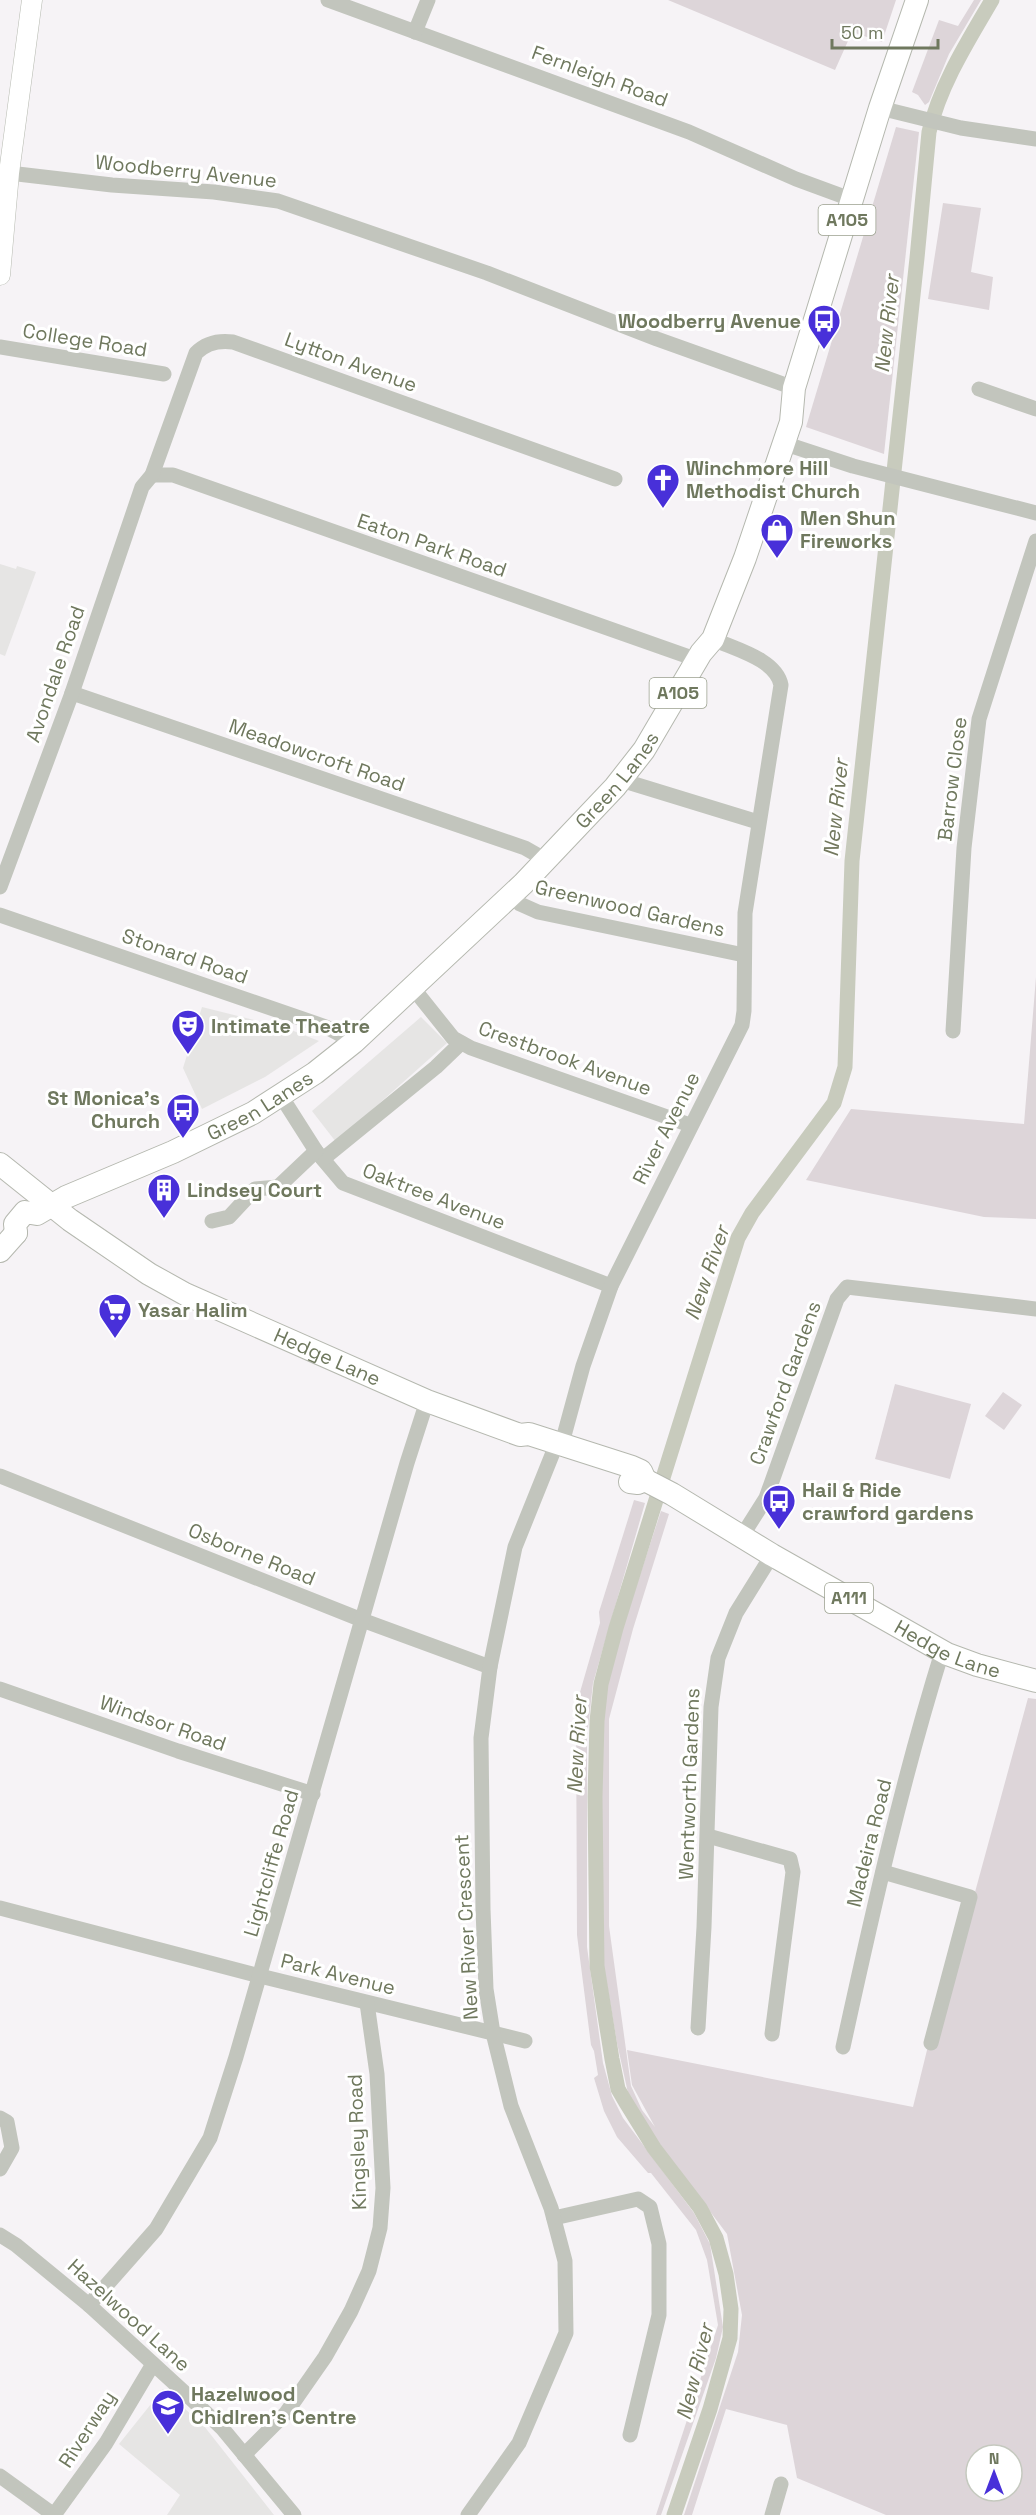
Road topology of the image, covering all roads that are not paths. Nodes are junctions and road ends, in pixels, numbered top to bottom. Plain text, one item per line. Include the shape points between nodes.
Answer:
1 (32, 0) edge
2 (328, 0) edge
3 (428, 0) edge
4 (917, 0) edge
5 (415, 32) junction
6 (880, 108) junction
7 (1036, 139) edge
8 (9, 173) junction
9 (853, 200) junction
10 (0, 275) edge
11 (0, 347) edge
12 (164, 374) dead end
13 (794, 388) junction
14 (979, 390) dead end
15 (1036, 409) edge
16 (783, 443) junction
17 (152, 475) junction
18 (615, 479) dead end
19 (1036, 513) edge
20 (1036, 542) edge
21 (712, 639) junction
22 (698, 660) junction
23 (72, 693) junction
24 (621, 780) junction
25 (758, 822) junction
26 (546, 860) junction
27 (0, 888) edge
28 (511, 896) junction
29 (0, 915) edge
30 (744, 955) junction
31 (413, 988) junction
32 (954, 1031) dead end
33 (354, 1042) junction
34 (461, 1043) junction
35 (281, 1096) junction
36 (690, 1125) junction
37 (319, 1155) junction
38 (0, 1164) edge
39 (45, 1209) junction
40 (212, 1221) dead end
41 (0, 1251) edge
42 (611, 1286) junction
43 (1036, 1309) edge
44 (427, 1401) junction
45 (557, 1449) junction
46 (0, 1476) edge
47 (742, 1536) junction
48 (772, 1555) junction
49 (362, 1620) junction
50 (942, 1652) junction
51 (490, 1667) junction
52 (1036, 1681) edge
53 (0, 1689) edge
54 (313, 1794) junction
55 (708, 1836) junction
56 (883, 1872) junction
57 (0, 1908) edge
58 (260, 1976) junction
59 (367, 2002) junction
60 (698, 2028) dead end
61 (493, 2033) junction
62 (772, 2034) dead end
63 (525, 2041) dead end
64 (931, 2043) dead end
65 (843, 2047) dead end
66 (0, 2118) edge
67 (0, 2169) edge
68 (554, 2218) junction
69 (0, 2235) edge
70 (89, 2305) junction
71 (153, 2364) junction
72 (630, 2435) dead end
73 (244, 2455) junction
74 (0, 2476) edge
75 (781, 2484) dead end
76 (54, 2515) edge
77 (294, 2515) edge
78 (468, 2515) edge
79 (772, 2515) edge

1 - 8 street
2 - 5 street, Fernleigh Road
3 - 5 street
4 - 6 main road, Green Lanes / A105
5 - 9 street, Fernleigh Road via 689,132
6 - 7 street via 961,128
6 - 9 main road, Green Lanes / A105
8 - 10 street
8 - 13 street, Woodberry Avenue via 278,201 487,273
9 - 13 main road, Green Lanes / A105
11 - 12 street, College Road
13 - 16 main road, Green Lanes / A105
14 - 15 street
16 - 19 street via 854,466
16 - 21 main road, Green Lanes / A105 via 745,558
17 - 18 street, Lytton Avenue via 196,353 208,344 230,342
17 - 22 street, Eaton Park Road via 172,475
17 - 23 street, Avondale Road via 142,487
20 - 32 street, Barrow Close via 979,719 964,848
21 - 22 main road, Green Lanes / A105
21 - 25 street, River Avenue via 762,661 779,677 780,694
22 - 24 main road, Green Lanes / A105 via 644,750
23 - 26 street, Meadowcroft Road via 525,848
23 - 27 street, Avondale Road
24 - 25 street
24 - 26 main road, Green Lanes / A105
25 - 30 street, River Avenue via 745,913
26 - 28 main road, Green Lanes / A105
28 - 30 street, Greenwood Gardens via 538,912
28 - 31 main road, Green Lanes / A105
29 - 33 street, Stonard Road via 326,1027
30 - 36 street, River Avenue via 742,1025
31 - 33 main road, Green Lanes / A105
31 - 34 street, Crestbrook Avenue via 442,1027
33 - 35 main road, Green Lanes / A105
34 - 36 street, Crestbrook Avenue
34 - 37 street via 436,1067
35 - 37 street, Oaktree Avenue
35 - 39 main road, Green Lanes / A105 via 207,1136
36 - 42 street, River Avenue
37 - 40 street via 278,1187 255,1189 229,1217
37 - 42 street, Oaktree Avenue via 343,1183
38 - 39 main road, A111
39 - 41 main road, Green Lanes / A105 via 34,1228 16,1233
39 - 44 main road, Hedge Lane / A111 via 185,1294
42 - 45 street, River Avenue
43 - 47 street, Crawford Gardens via 847,1287 837,1299 766,1498
44 - 45 main road, Hedge Lane / A111 via 520,1435 529,1434
44 - 49 street, Lightcliffe Road
45 - 47 main road, Hedge Lane / A111 via 641,1471 646,1481
45 - 51 street, New River Crescent via 515,1547
46 - 49 street, Osborne Road
47 - 48 main road, Hedge Lane / A111
48 - 50 main road, Hedge Lane / A111
48 - 55 street, Wentworth Gardens via 736,1613 718,1658 711,1707
49 - 51 street, Osborne Road
49 - 54 street, Lightcliffe Road
50 - 52 main road, Hedge Lane / A111
50 - 56 street, Madeira Road
51 - 61 street, New River Crescent via 481,1738 481,1814 486,1989
53 - 54 street, Windsor Road
54 - 58 street, Lightcliffe Road
55 - 60 street, Wentworth Gardens
55 - 62 street via 790,1859 793,1872
56 - 64 street via 970,1897
56 - 65 street, Madeira Road
57 - 58 street, Park Avenue
58 - 59 street, Park Avenue
58 - 70 street, Lightcliffe Road via 210,2138 156,2229
59 - 61 street, Park Avenue
59 - 73 street, Kingsley Road via 377,2074 383,2188 380,2228 369,2271 325,2356 286,2413
61 - 63 street, Park Avenue
61 - 68 street, New River Crescent via 511,2106
66 - 67 street via 7,2121 12,2148
68 - 72 street via 638,2199 650,2207 659,2244 659,2316
68 - 78 street, New River Crescent via 565,2261 566,2333 519,2443
69 - 70 street, Hazelwood Lane
70 - 71 street, Hazelwood Lane
71 - 73 street, Hazelwood Lane via 222,2428
71 - 76 street, Riverway via 106,2443
73 - 77 street, Hazelwood Lane
74 - 76 street
75 - 79 street

